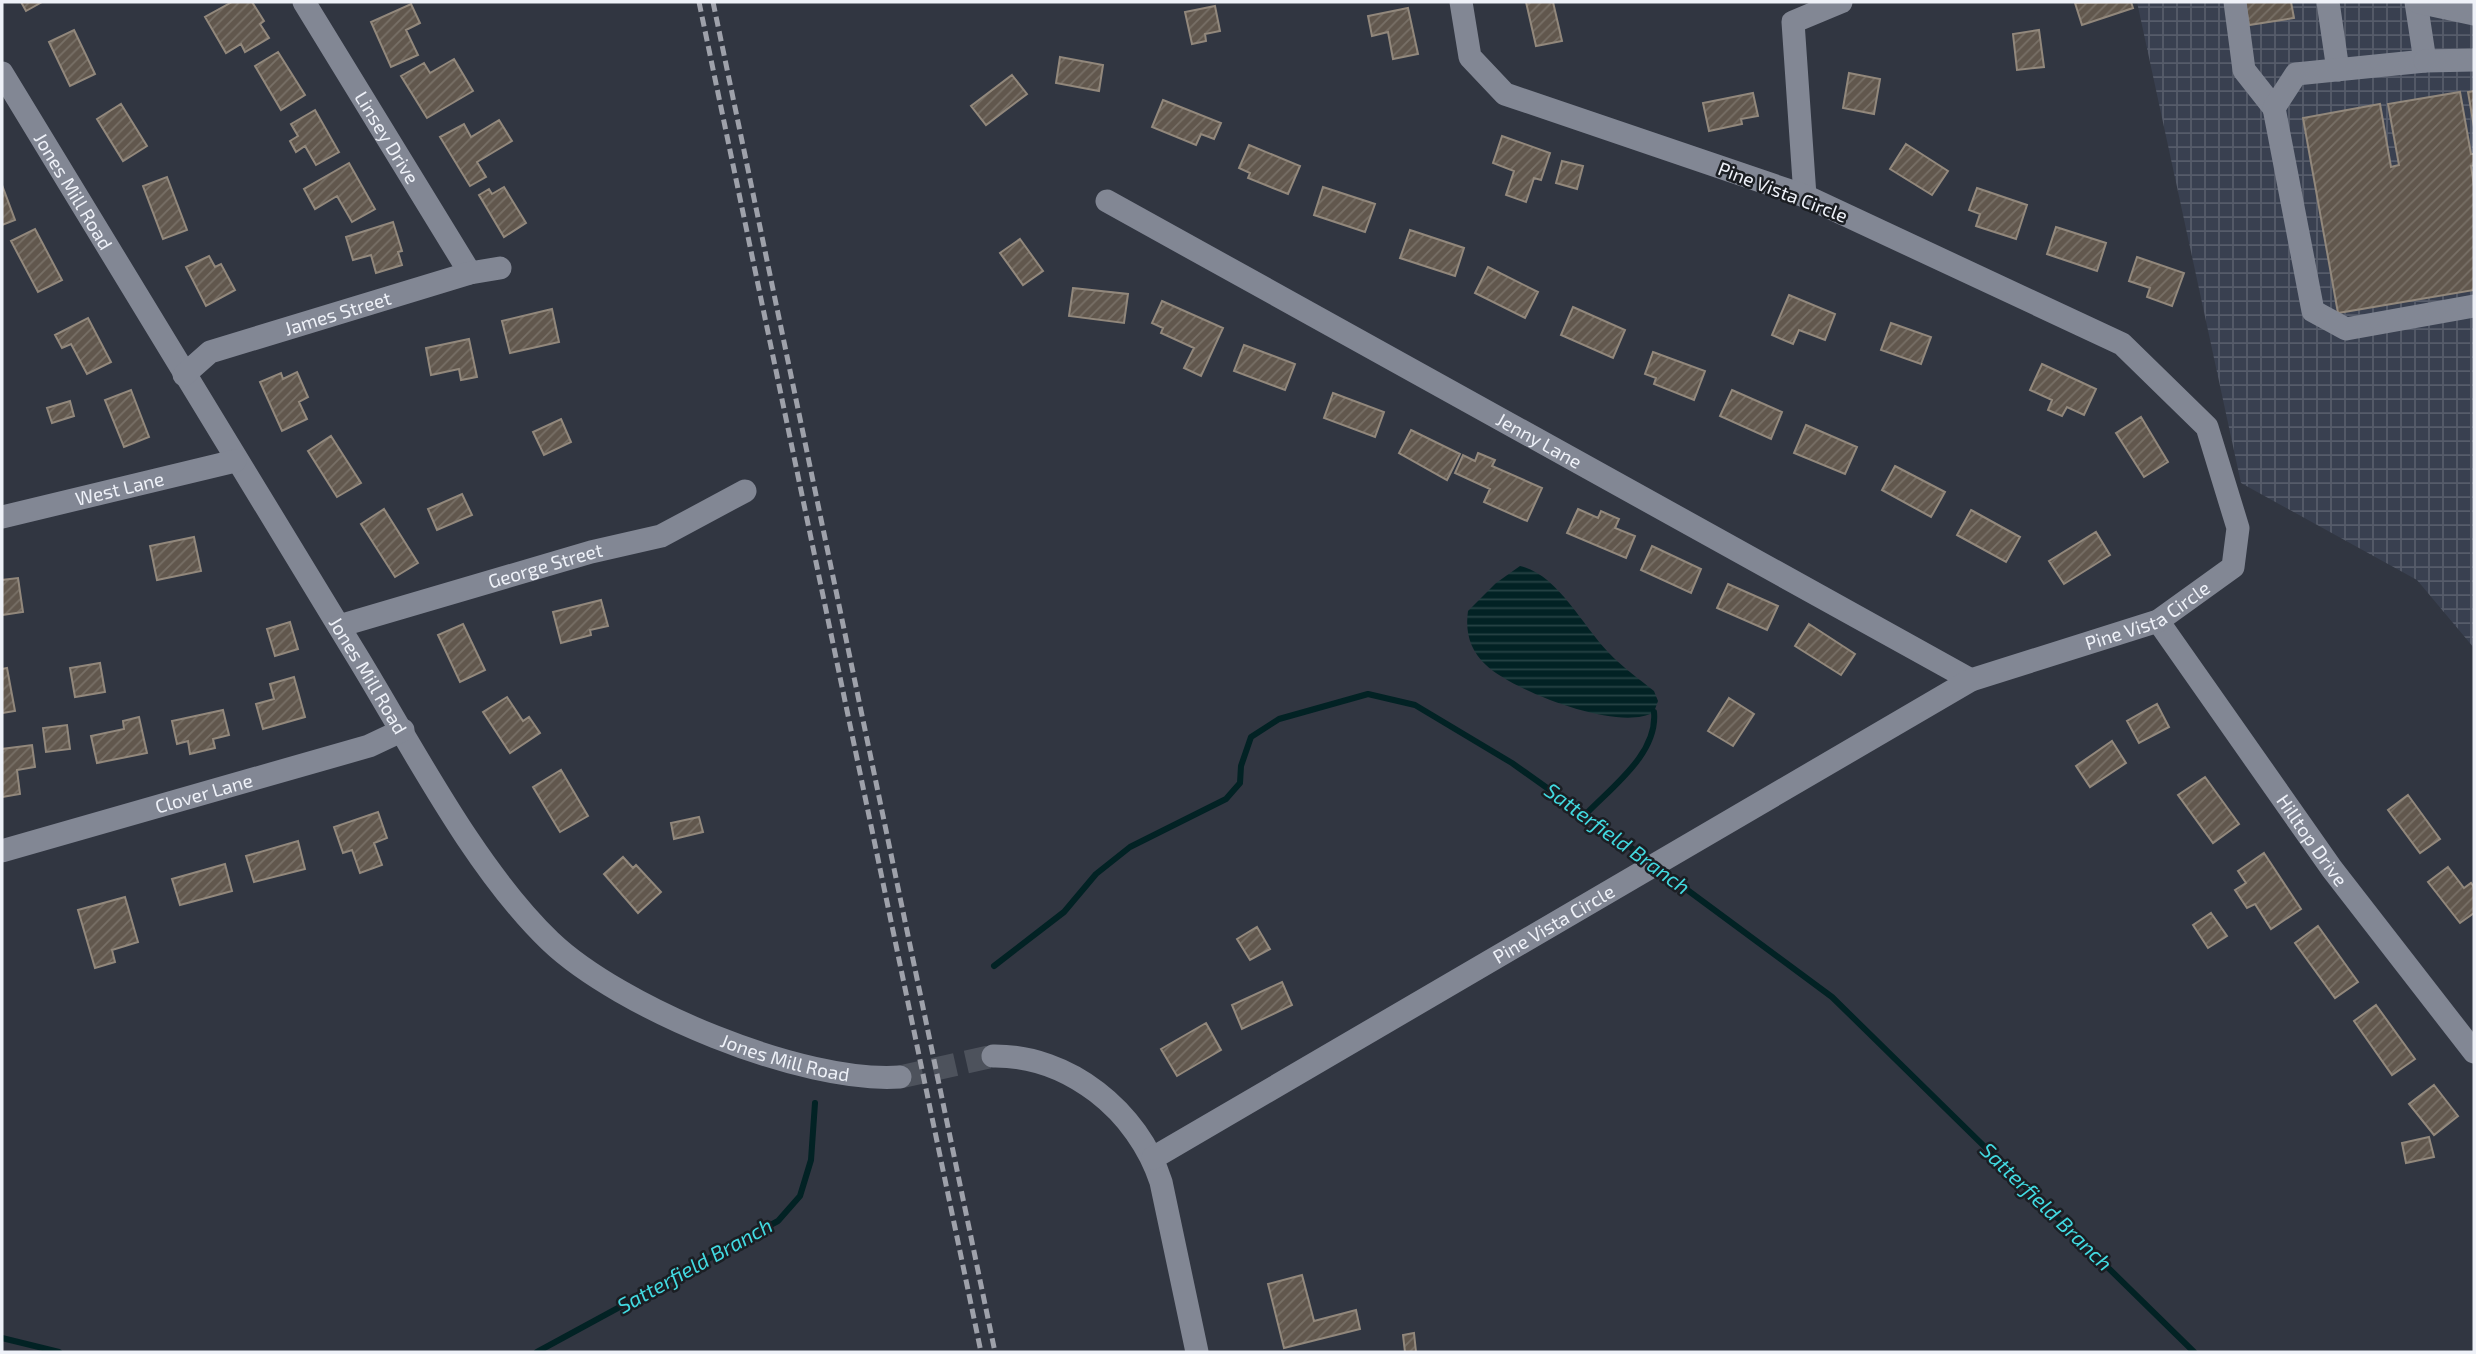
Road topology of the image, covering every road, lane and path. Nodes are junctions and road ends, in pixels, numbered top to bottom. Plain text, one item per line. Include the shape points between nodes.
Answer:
1 (303, 2) edge
2 (1461, 2) edge
3 (1841, 2) edge
4 (2235, 2) edge
5 (2328, 2) edge
6 (2417, 2) edge
7 (2474, 14) edge
8 (2474, 60) edge
9 (2425, 61) junction
10 (2338, 70) junction
11 (2, 73) edge
12 (2274, 108) junction
13 (1805, 196) junction
14 (1107, 201) dead end
15 (500, 268) dead end
16 (470, 274) junction
17 (2474, 306) edge
18 (184, 375) junction
19 (235, 461) junction
20 (745, 491) dead end
21 (2, 517) edge
22 (2158, 621) junction
23 (339, 626) junction
24 (1971, 680) junction
25 (403, 730) junction
26 (2, 851) edge
27 (2474, 1052) edge
28 (993, 1056) tunnel mouth
29 (900, 1077) tunnel mouth
30 (1153, 1158) junction
31 (1197, 1352) edge

1 - 16 street, Linsey Drive
2 - 13 street, Pine Vista Circle via 1470,57 1505,94
3 - 13 street via 1793,22
4 - 12 street via 2244,70
5 - 10 street
6 - 7 street
6 - 9 street
8 - 9 street
9 - 10 street
10 - 12 street via 2296,74
11 - 18 street, Jones Mill Road
12 - 17 street via 2313,311 2346,329
13 - 22 street, Pine Vista Circle via 2122,344 2207,427 2238,528 2233,567
14 - 24 street, Jenny Lane
15 - 16 street, James Street
16 - 18 street, James Street via 210,352
18 - 19 street, Jones Mill Road
19 - 21 street, West Lane
19 - 23 street, Jones Mill Road
20 - 23 street, George Street via 661,536
22 - 24 street, Pine Vista Circle
22 - 27 street, Hilltop Drive via 2333,869
23 - 25 street, Jones Mill Road
24 - 30 street, Pine Vista Circle
25 - 26 street, Clover Lane via 369,746
25 - 29 street, Jones Mill Road via 474,848 541,932 591,975 712,1036 831,1073
28 - 30 street via 1027,1057 1073,1076 1117,1110
30 - 31 street via 1166,1199

